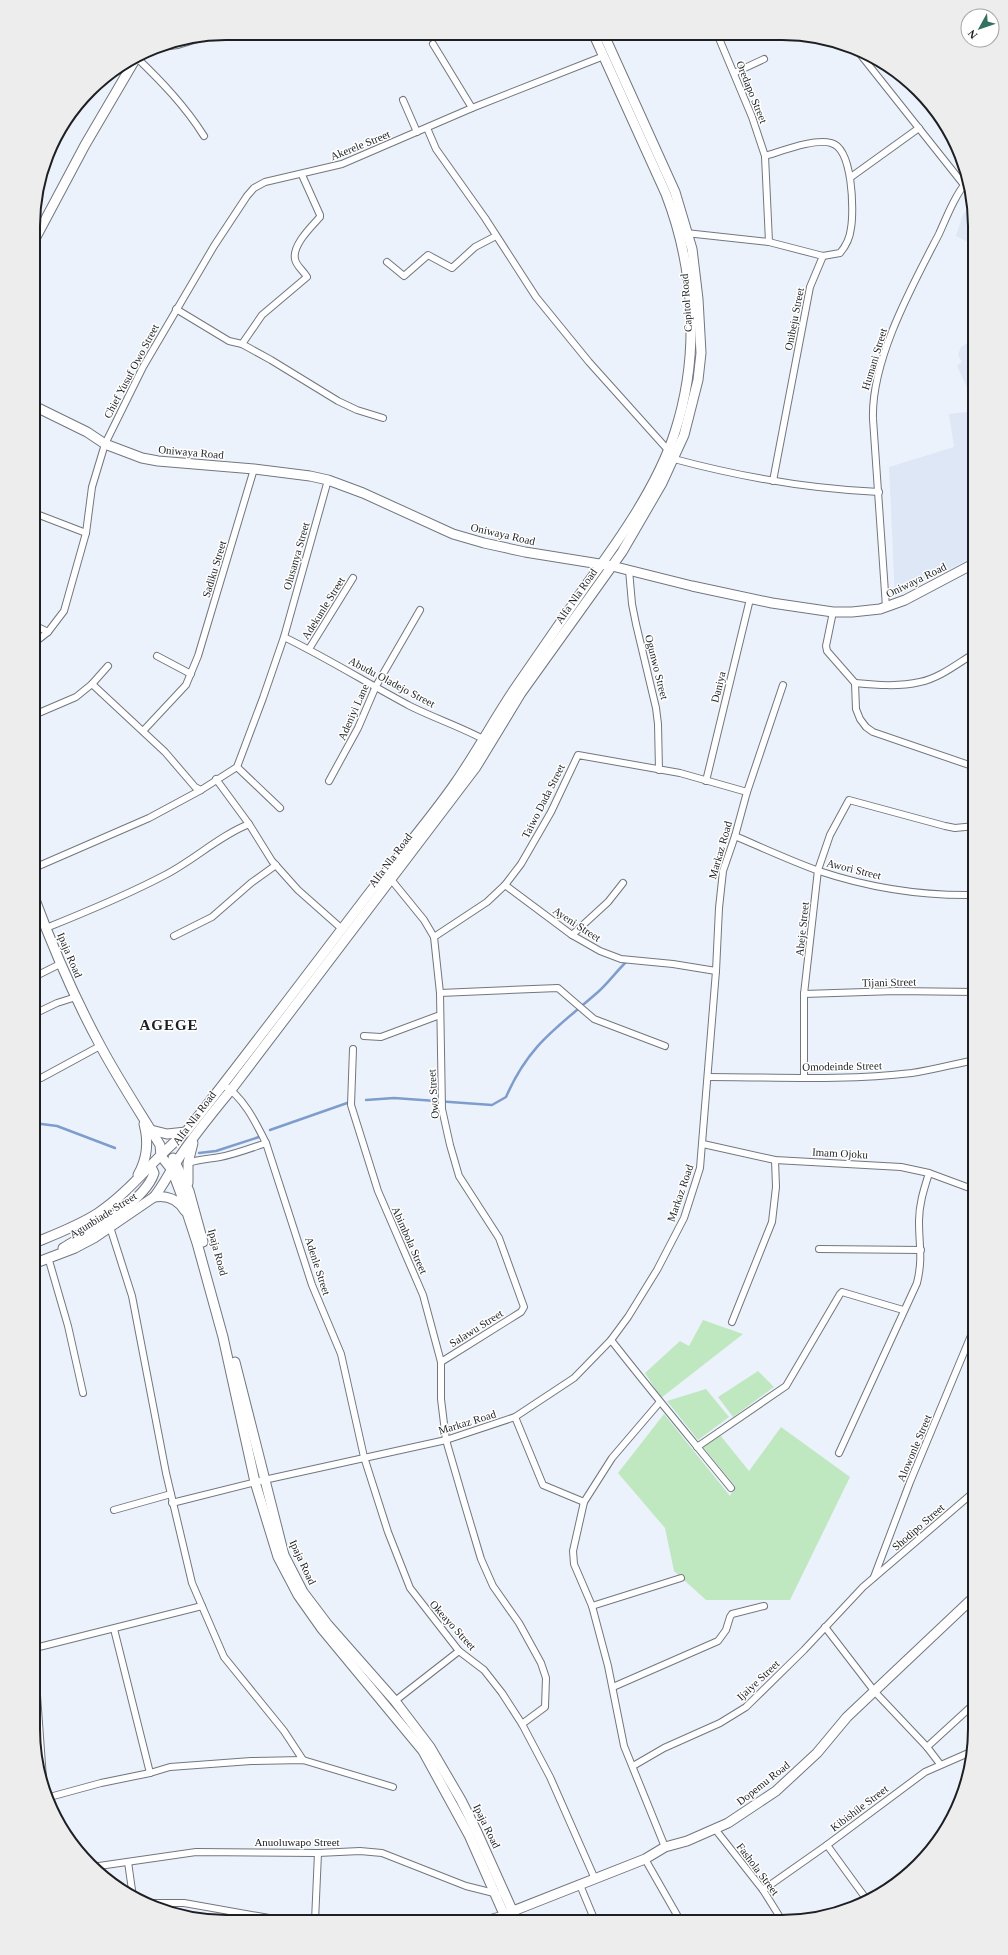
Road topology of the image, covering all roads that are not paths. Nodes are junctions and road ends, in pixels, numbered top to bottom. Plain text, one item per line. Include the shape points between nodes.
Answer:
1 (596, 40) edge
2 (606, 40) edge
3 (720, 40) edge
4 (433, 44) dead end
5 (604, 56) junction
6 (764, 59) dead end
7 (864, 59) edge
8 (140, 61) edge
9 (131, 66) edge
10 (734, 73) junction
11 (403, 100) dead end
12 (472, 108) junction
13 (427, 128) junction
14 (919, 128) junction
15 (417, 132) junction
16 (204, 136) dead end
17 (766, 156) junction
18 (302, 175) junction
19 (851, 177) junction
20 (962, 178) edge
21 (964, 187) edge
22 (40, 230) edge
23 (684, 233) junction
24 (496, 236) junction
25 (769, 242) junction
26 (823, 256) junction
27 (387, 262) dead end
28 (176, 309) junction
29 (242, 344) junction
30 (40, 409) edge
31 (383, 418) dead end
32 (105, 444) junction
33 (668, 450) junction
34 (674, 459) junction
35 (254, 469) junction
36 (328, 480) junction
37 (773, 481) junction
38 (879, 492) junction
39 (40, 515) edge
40 (86, 533) junction
41 (607, 565) junction
42 (968, 567) edge
43 (629, 570) junction
44 (353, 578) dead end
45 (750, 598) junction
46 (886, 607) junction
47 (420, 610) dead end
48 (833, 612) junction
49 (40, 628) edge
50 (48, 632) junction
51 (284, 637) junction
52 (40, 638) edge
53 (309, 649) junction
54 (157, 656) dead end
55 (968, 657) edge
56 (108, 666) dead end
57 (191, 674) junction
58 (855, 683) junction
59 (92, 684) junction
60 (783, 685) dead end
61 (376, 686) junction
62 (40, 713) edge
63 (143, 731) junction
64 (488, 742) junction
65 (968, 766) edge
66 (237, 767) junction
67 (659, 770) junction
68 (216, 779) junction
69 (329, 781) dead end
70 (706, 781) junction
71 (201, 790) junction
72 (747, 792) junction
73 (280, 808) dead end
74 (249, 824) junction
75 (968, 827) edge
76 (735, 836) junction
77 (40, 865) edge
78 (276, 865) junction
79 (818, 870) junction
80 (388, 875) junction
81 (623, 883) dead end
82 (505, 885) junction
83 (968, 895) edge
84 (40, 912) edge
85 (46, 928) junction
86 (342, 928) junction
87 (572, 935) junction
88 (174, 936) dead end
89 (434, 937) junction
90 (60, 964) junction
91 (716, 971) junction
92 (40, 974) edge
93 (968, 992) edge
94 (440, 993) junction
95 (804, 994) junction
96 (76, 997) junction
97 (40, 1011) edge
98 (440, 1015) junction
99 (364, 1036) dead end
100 (100, 1046) junction
101 (665, 1046) dead end
102 (354, 1049) dead end
103 (968, 1061) edge
104 (708, 1077) junction
105 (804, 1077) junction
106 (40, 1078) edge
107 (227, 1088) junction
108 (141, 1113) junction
109 (203, 1124) junction
110 (151, 1130) junction
111 (186, 1132) junction
112 (266, 1143) junction
113 (703, 1144) junction
114 (164, 1153) junction
115 (775, 1160) junction
116 (188, 1163) junction
117 (174, 1166) junction
118 (151, 1167) junction
119 (929, 1172) junction
120 (134, 1183) junction
121 (968, 1187) edge
122 (189, 1191) junction
123 (154, 1197) junction
124 (191, 1223) junction
125 (110, 1227) junction
126 (40, 1241) edge
127 (819, 1249) dead end
128 (921, 1250) junction
129 (48, 1257) junction
130 (40, 1260) edge
131 (903, 1310) junction
132 (521, 1312) joint
133 (732, 1322) dead end
134 (611, 1340) junction
135 (968, 1343) edge
136 (441, 1362) junction
137 (83, 1393) dead end
138 (660, 1403) junction
139 (515, 1417) junction
140 (446, 1440) junction
141 (697, 1447) junction
142 (839, 1453) dead end
143 (364, 1457) junction
144 (260, 1481) junction
145 (732, 1488) dead end
146 (170, 1494) junction
147 (968, 1497) edge
148 (584, 1502) junction
149 (172, 1503) junction
150 (114, 1510) dead end
151 (681, 1578) dead end
152 (873, 1578) junction
153 (300, 1593) junction
154 (968, 1603) edge
155 (202, 1606) junction
156 (592, 1606) junction
157 (764, 1606) dead end
158 (825, 1627) junction
159 (114, 1629) junction
160 (40, 1647) edge
161 (460, 1651) junction
162 (613, 1687) junction
163 (875, 1692) junction
164 (395, 1701) junction
165 (968, 1709) edge
166 (522, 1724) junction
167 (40, 1728) edge
168 (927, 1747) junction
169 (41, 1750) edge
170 (966, 1754) edge
171 (303, 1760) junction
172 (940, 1764) junction
173 (633, 1766) junction
174 (150, 1773) junction
175 (393, 1787) dead end
176 (53, 1796) edge
177 (715, 1829) junction
178 (827, 1845) junction
179 (665, 1847) junction
180 (318, 1853) junction
181 (645, 1859) junction
182 (128, 1862) junction
183 (100, 1866) edge
184 (594, 1879) junction
185 (580, 1885) junction
186 (132, 1889) edge
187 (763, 1890) junction
188 (500, 1893) junction
189 (864, 1896) edge
190 (160, 1903) edge
191 (252, 1915) edge
192 (316, 1915) edge
193 (509, 1915) edge
194 (592, 1915) edge
195 (677, 1915) edge
196 (779, 1915) edge

1 - 5 main road, Capitol Road
2 - 23 main road, Capitol Road via 675,192
3 - 10 street, Oredapo Street
4 - 12 street
5 - 12 street, Akerele Street
5 - 23 main road, Capitol Road
6 - 10 street
7 - 14 street
8 - 16 street via 180,102
9 - 22 main road
10 - 17 street, Oredapo Street
11 - 15 street
12 - 13 street, Akerele Street
13 - 15 street, Akerele Street
13 - 24 street via 436,149
14 - 19 street
14 - 20 street
15 - 18 street, Akerele Street via 342,164
17 - 19 street via 814,143 832,143 845,159
17 - 25 street
18 - 28 street, Akerele Street via 265,182 254,188 214,246
18 - 29 street via 320,215 302,237 295,252 294,258 298,267 307,277 262,316
19 - 26 street via 851,228 847,241 840,253
21 - 38 street, Humani Street via 900,313 877,381 873,403
23 - 25 street
23 - 33 main road, Capitol Road via 690,295 691,349 687,388
23 - 34 main road, Capitol Road via 696,271 701,352 691,409
24 - 27 street via 475,247 452,268 428,255 404,276
24 - 33 street via 555,322
25 - 26 street
26 - 37 street, Onibeju Street via 810,287
28 - 29 street via 229,340
28 - 32 street, Chief Yusuf Owo Street via 143,367
29 - 31 street via 338,401
30 - 32 main road, Oniwaya Road via 87,432
32 - 35 main road, Oniwaya Road via 158,462
32 - 40 street, Chief Yusuf Owo Street via 92,487
33 - 41 main road, Capitol Road
34 - 37 street via 722,472
34 - 41 main road, Capitol Road via 639,523
35 - 36 main road, Oniwaya Road
35 - 57 street, Sadiku Street
36 - 41 main road, Oniwaya Road via 453,534 525,552
36 - 51 street, Olusanya Street
37 - 38 street
38 - 46 street, Humani Street
39 - 40 street
40 - 50 street, Chief Yusuf Owo Street via 64,611
41 - 43 main road, Oniwaya Road
41 - 64 main road, Alfa Nla Road
42 - 46 main road, Oniwaya Road via 905,600
43 - 45 main road, Oniwaya Road
43 - 67 street, Ogunwo Street via 632,604 656,708
44 - 53 street, Adekunle Street
45 - 48 main road, Oniwaya Road
45 - 70 street, Daniya
46 - 48 main road, Oniwaya Road
47 - 61 street, Adeniyi Lane
48 - 58 street via 827,651
49 - 50 street
50 - 52 street, Chief Yusuf Owo Street
51 - 53 street, Abudu Oladejo Street
51 - 66 street, Olusanya Street
53 - 61 street, Abudu Oladejo Street
54 - 57 street
55 - 58 street via 934,677 920,682 884,685
56 - 59 street
57 - 63 street, Sadiku Street via 186,685
58 - 65 street via 856,709 866,727 873,732
59 - 62 street via 76,697
59 - 63 street
60 - 72 street, Markaz Road
61 - 64 street, Abudu Oladejo Street
61 - 69 street, Adeniyi Lane via 358,728
63 - 71 street via 195,787
64 - 80 main road, Alfa Nla Road
66 - 68 street via 231,773
66 - 73 street
67 - 70 street, Taiwo Dada Street
67 - 82 street, Taiwo Dada Street via 578,755 551,812 521,864
68 - 71 street
68 - 74 street
70 - 72 street, Taiwo Dada Street
71 - 77 street via 149,818
72 - 76 street, Markaz Road
74 - 78 street
74 - 85 street via 166,875
75 - 79 street, Abeje Street via 945,826 850,800 830,835
76 - 79 street, Awori Street
76 - 91 street, Markaz Road via 723,871 720,889
78 - 86 street via 298,890
78 - 88 street via 212,917
79 - 83 street, Awori Street via 860,883 900,890 944,896
79 - 95 street, Abeje Street
80 - 86 main road, Alfa Nla Road
80 - 89 street, Owo Street via 424,920
80 - 107 main road, Alfa Nla Road
81 - 87 street via 608,902
82 - 87 street, Ayeni Street
82 - 89 street, Taiwo Dada Street via 487,902
84 - 85 main road, Ipaja Road
85 - 90 main road, Ipaja Road
86 - 107 main road, Alfa Nla Road
87 - 91 street, Ayeni Street via 621,959
89 - 94 street, Owo Street
90 - 92 street
90 - 96 main road, Ipaja Road
91 - 104 street, Markaz Road
93 - 95 street, Tijani Street
94 - 98 street, Owo Street
94 - 101 street via 558,988 594,1019
95 - 105 street, Abeje Street
96 - 97 street
96 - 100 main road, Ipaja Road
98 - 99 street via 381,1037
98 - 132 street, Owo Street via 442,1109 459,1176 499,1238 523,1302
100 - 106 street
100 - 108 main road, Ipaja Road
102 - 136 street, Abimbola Street via 351,1105 378,1191 424,1295
103 - 105 street, Omodeinde Street via 914,1073
104 - 105 street, Omodeinde Street
104 - 113 street, Markaz Road
107 - 109 main road, Alfa Nla Road
107 - 111 main road, Alfa Nla Road
107 - 112 street, Adenle Street via 257,1124
108 - 110 main road, Ipaja Road
108 - 120 main road via 147,1135 146,1156
109 - 116 main road via 190,1148
109 - 117 main road, Alfa Nla Road
110 - 111 main road via 167,1134
110 - 114 main road, Ipaja Road
111 - 114 main road, Alfa Nla Road
112 - 116 street via 240,1152 201,1158
112 - 143 street, Adenle Street via 312,1285 341,1354
113 - 115 street, Imam Ojoku
113 - 134 street, Markaz Road via 700,1168 684,1218 657,1270
114 - 117 main road, Ipaja Road
114 - 118 main road, Agunbiade Street
115 - 119 street, Imam Ojoku via 868,1164
115 - 133 street via 776,1187 772,1222
116 - 122 main road
117 - 122 main road, Ipaja Road
117 - 123 main road, Agunbiade Street
117 - 124 main road, Ipaja Road
118 - 120 main road, Agunbiade Street
118 - 129 main road via 154,1173 143,1191 115,1215
119 - 121 street, Imam Ojoku
119 - 128 street via 921,1199
120 - 126 main road, Agunbiade Street via 93,1216
122 - 144 main road, Ipaja Road via 226,1325
123 - 124 main road via 162,1196 178,1202
123 - 125 main road, Agunbiade Street
124 - 144 main road, Ipaja Road
125 - 129 main road, Agunbiade Street via 75,1248
125 - 146 street via 132,1296
127 - 128 street
128 - 131 street via 922,1264 917,1283
129 - 130 main road, Agunbiade Street
129 - 137 street via 68,1326
131 - 141 street via 842,1292 786,1386
131 - 142 street
132 - 136 street, Salawu Street
134 - 138 street
134 - 139 street, Markaz Road via 574,1378
135 - 152 street, Alowonle Street
136 - 140 street, Abimbola Street via 441,1399
138 - 141 street
138 - 148 street via 612,1458
139 - 140 street, Markaz Road
139 - 148 street via 543,1485
140 - 143 street, Markaz Road
140 - 166 street, Abimbola Street via 481,1558 493,1586 533,1646 546,1678 545,1707
141 - 145 street
143 - 144 street, Markaz Road
143 - 161 street, Okeayo Street via 388,1532 410,1588
144 - 149 street, Markaz Road
144 - 153 main road, Ipaja Road via 278,1557
146 - 149 street
146 - 150 street
147 - 152 street, Shodipo Street
148 - 156 street via 573,1551 574,1564
149 - 155 street via 192,1583
151 - 156 street
152 - 158 street, Ijaiye Street
153 - 164 main road, Ipaja Road
153 - 188 main road, Ipaja Road via 322,1629 424,1751
154 - 163 main road, Dopemu Road
155 - 159 street
155 - 171 street via 224,1657 284,1731
156 - 162 street
157 - 162 street via 732,1614 726,1630 718,1641
158 - 163 street
158 - 173 street, Ijaiye Street via 746,1706 720,1723 664,1748
159 - 160 street
159 - 174 street
161 - 164 street
161 - 166 street, Okeayo Street via 484,1670
162 - 173 street via 624,1746
163 - 168 street
163 - 177 main road, Dopemu Road via 847,1717 817,1753 776,1791 747,1812
164 - 188 main road, Ipaja Road via 430,1747 461,1800
165 - 168 street
166 - 184 street, Okeayo Street via 550,1777
167 - 169 street
168 - 172 street
170 - 172 street, Kibishile Street
171 - 174 street via 251,1760 170,1767
171 - 175 street
172 - 178 street, Kibishile Street via 925,1772
173 - 179 street
174 - 176 street
177 - 179 main road, Dopemu Road
177 - 187 street, Fashola Street
178 - 187 street, Kibishile Street
178 - 189 street
179 - 181 main road, Dopemu Road
180 - 182 street, Anuoluwapo Street via 196,1852
180 - 188 street, Anuoluwapo Street via 382,1853 466,1886
180 - 192 street
181 - 184 main road, Dopemu Road
181 - 195 street
182 - 183 street, Anuoluwapo Street
182 - 186 street
184 - 185 main road, Dopemu Road
185 - 193 main road, Dopemu Road
185 - 194 street
187 - 196 street, Fashola Street
188 - 193 main road, Ipaja Road
190 - 191 street via 184,1903

